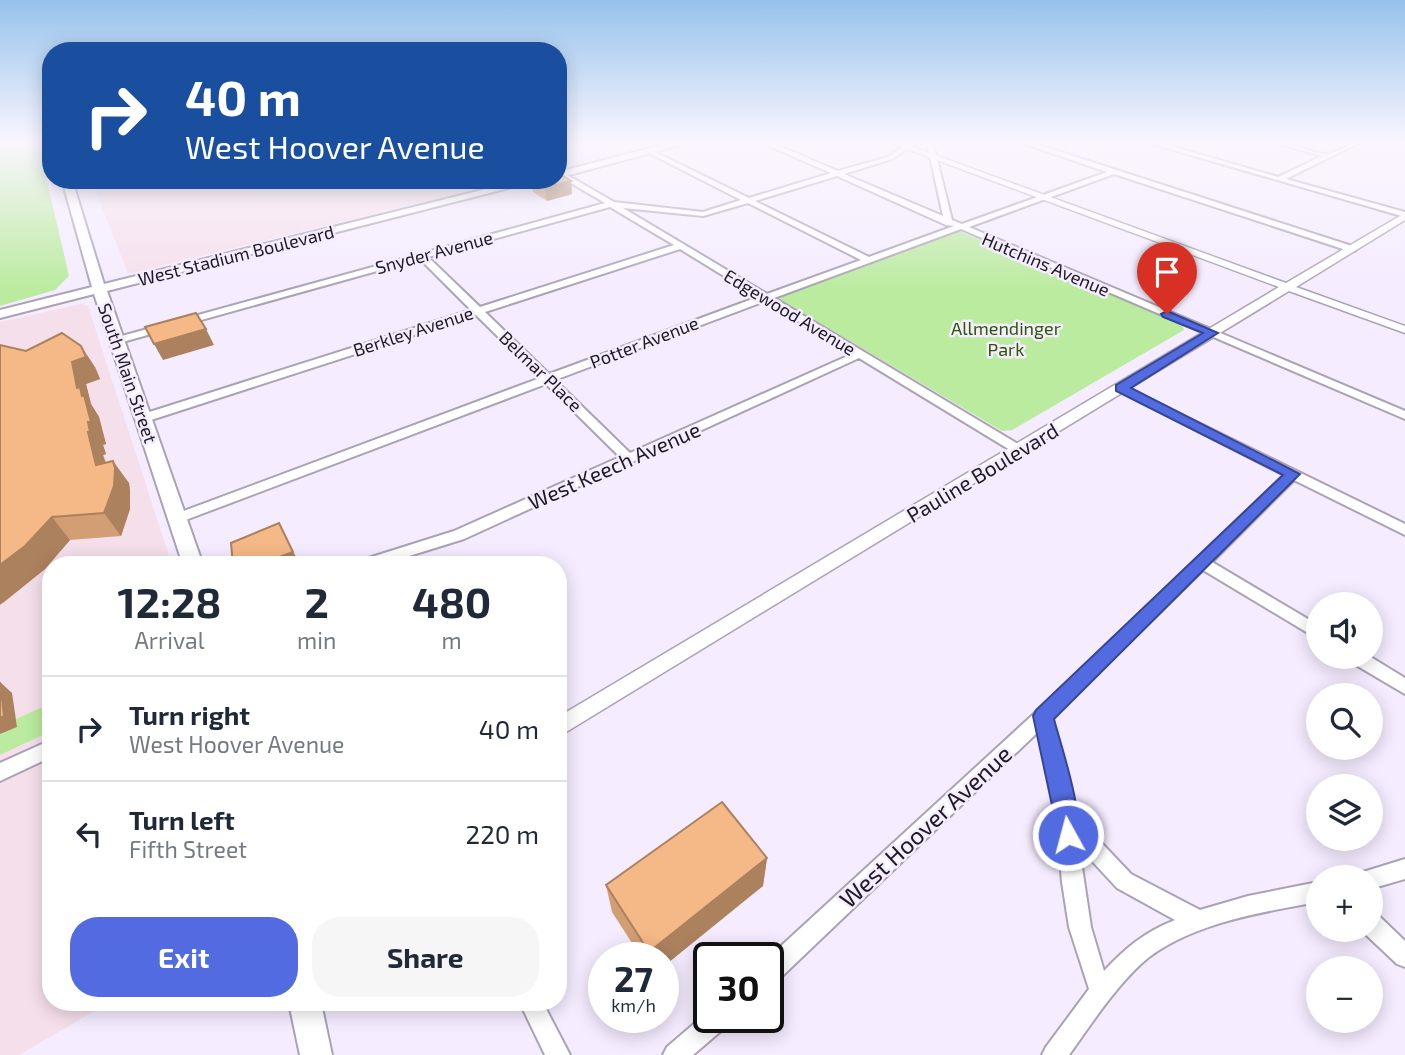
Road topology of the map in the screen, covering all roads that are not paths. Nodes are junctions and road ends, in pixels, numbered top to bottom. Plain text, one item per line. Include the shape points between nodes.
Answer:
1 (71, 192) edge
2 (486, 192) edge
3 (591, 192) edge
4 (730, 192) edge
5 (782, 192) edge
6 (878, 192) edge
7 (942, 192) edge
8 (1027, 192) edge
9 (1059, 192) edge
10 (1176, 192) edge
11 (1324, 192) edge
12 (1043, 198) junction
13 (750, 202) junction
14 (611, 204) junction
15 (1405, 216) edge
16 (949, 223) junction
17 (960, 228) junction
18 (681, 246) junction
19 (1352, 249) junction
20 (421, 256) junction
21 (868, 260) junction
22 (1288, 287) junction
23 (99, 289) junction
24 (766, 297) junction
25 (478, 310) junction
26 (0, 314) edge
27 (1405, 330) edge
28 (1212, 333) junction
29 (115, 341) junction
30 (859, 354) junction
31 (548, 379) junction
32 (1121, 388) junction
33 (1405, 415) edge
34 (144, 418) junction
35 (1018, 450) junction
36 (629, 459) junction
37 (1293, 474) junction
38 (178, 518) junction
39 (1405, 530) edge
40 (190, 556) edge
41 (393, 556) edge
42 (1201, 562) junction
43 (1306, 627) edge
44 (1376, 669) edge
45 (1405, 687) edge
46 (1043, 716) junction
47 (567, 723) edge
48 (42, 752) edge
49 (0, 772) edge
50 (1066, 813) junction
51 (1405, 869) edge
52 (1383, 875) edge
53 (1306, 894) edge
54 (1199, 921) junction
55 (1383, 935) edge
56 (1405, 956) edge
57 (784, 959) edge
58 (1102, 992) junction
59 (307, 1011) edge
60 (535, 1011) edge
61 (700, 1033) edge
62 (316, 1055) edge
63 (558, 1055) edge
64 (675, 1055) edge
65 (1054, 1055) edge

1 - 23 main road, South Main Street
2 - 23 main road, West Stadium Boulevard
3 - 14 street, Edgewood Avenue
4 - 13 street
5 - 13 street, Snyder Avenue
6 - 16 street, Hutchins Avenue
7 - 16 street
8 - 12 street
9 - 12 street, Potter Avenue
10 - 19 street
11 - 15 street
12 - 17 street, Potter Avenue
12 - 22 street
13 - 14 street, Snyder Avenue via 703,214
13 - 21 street
14 - 18 street, Edgewood Avenue
14 - 20 street, Snyder Avenue
15 - 19 street, Pauline Boulevard
16 - 17 street, Hutchins Avenue
17 - 21 street, Potter Avenue
17 - 28 street, Hutchins Avenue
18 - 24 street, Edgewood Avenue
18 - 25 street, Berkley Avenue
19 - 22 street, Pauline Boulevard
20 - 25 street, Belmar Place
20 - 29 street, Snyder Avenue
21 - 24 street, Potter Avenue
22 - 27 street
22 - 28 street, Pauline Boulevard
23 - 26 main road, West Stadium Boulevard
23 - 29 main road, South Main Street
24 - 30 street, Edgewood Avenue
24 - 31 street, Potter Avenue
25 - 31 street, Belmar Place
25 - 34 street, Berkley Avenue
28 - 32 street, Pauline Boulevard
28 - 33 street, Hutchins Avenue
29 - 34 main road, South Main Street
30 - 35 street, Edgewood Avenue
30 - 36 street, West Keech Avenue
31 - 36 street, Belmar Place
31 - 38 street, Potter Avenue
32 - 35 street, Pauline Boulevard
32 - 37 street
34 - 38 main road, South Main Street
35 - 47 street, Pauline Boulevard
36 - 41 street, West Keech Avenue via 459,535
37 - 39 street
37 - 42 street, West Hoover Avenue
38 - 40 main road, South Main Street
42 - 43 street
42 - 46 street, West Hoover Avenue
44 - 45 street
46 - 50 street
46 - 57 street, West Hoover Avenue
48 - 49 street
50 - 54 street via 1124,881
50 - 58 street via 1079,926 1088,963
51 - 52 street
53 - 54 street
54 - 58 street via 1136,953
55 - 56 street
58 - 65 street
59 - 62 main road
60 - 63 street
61 - 64 street

